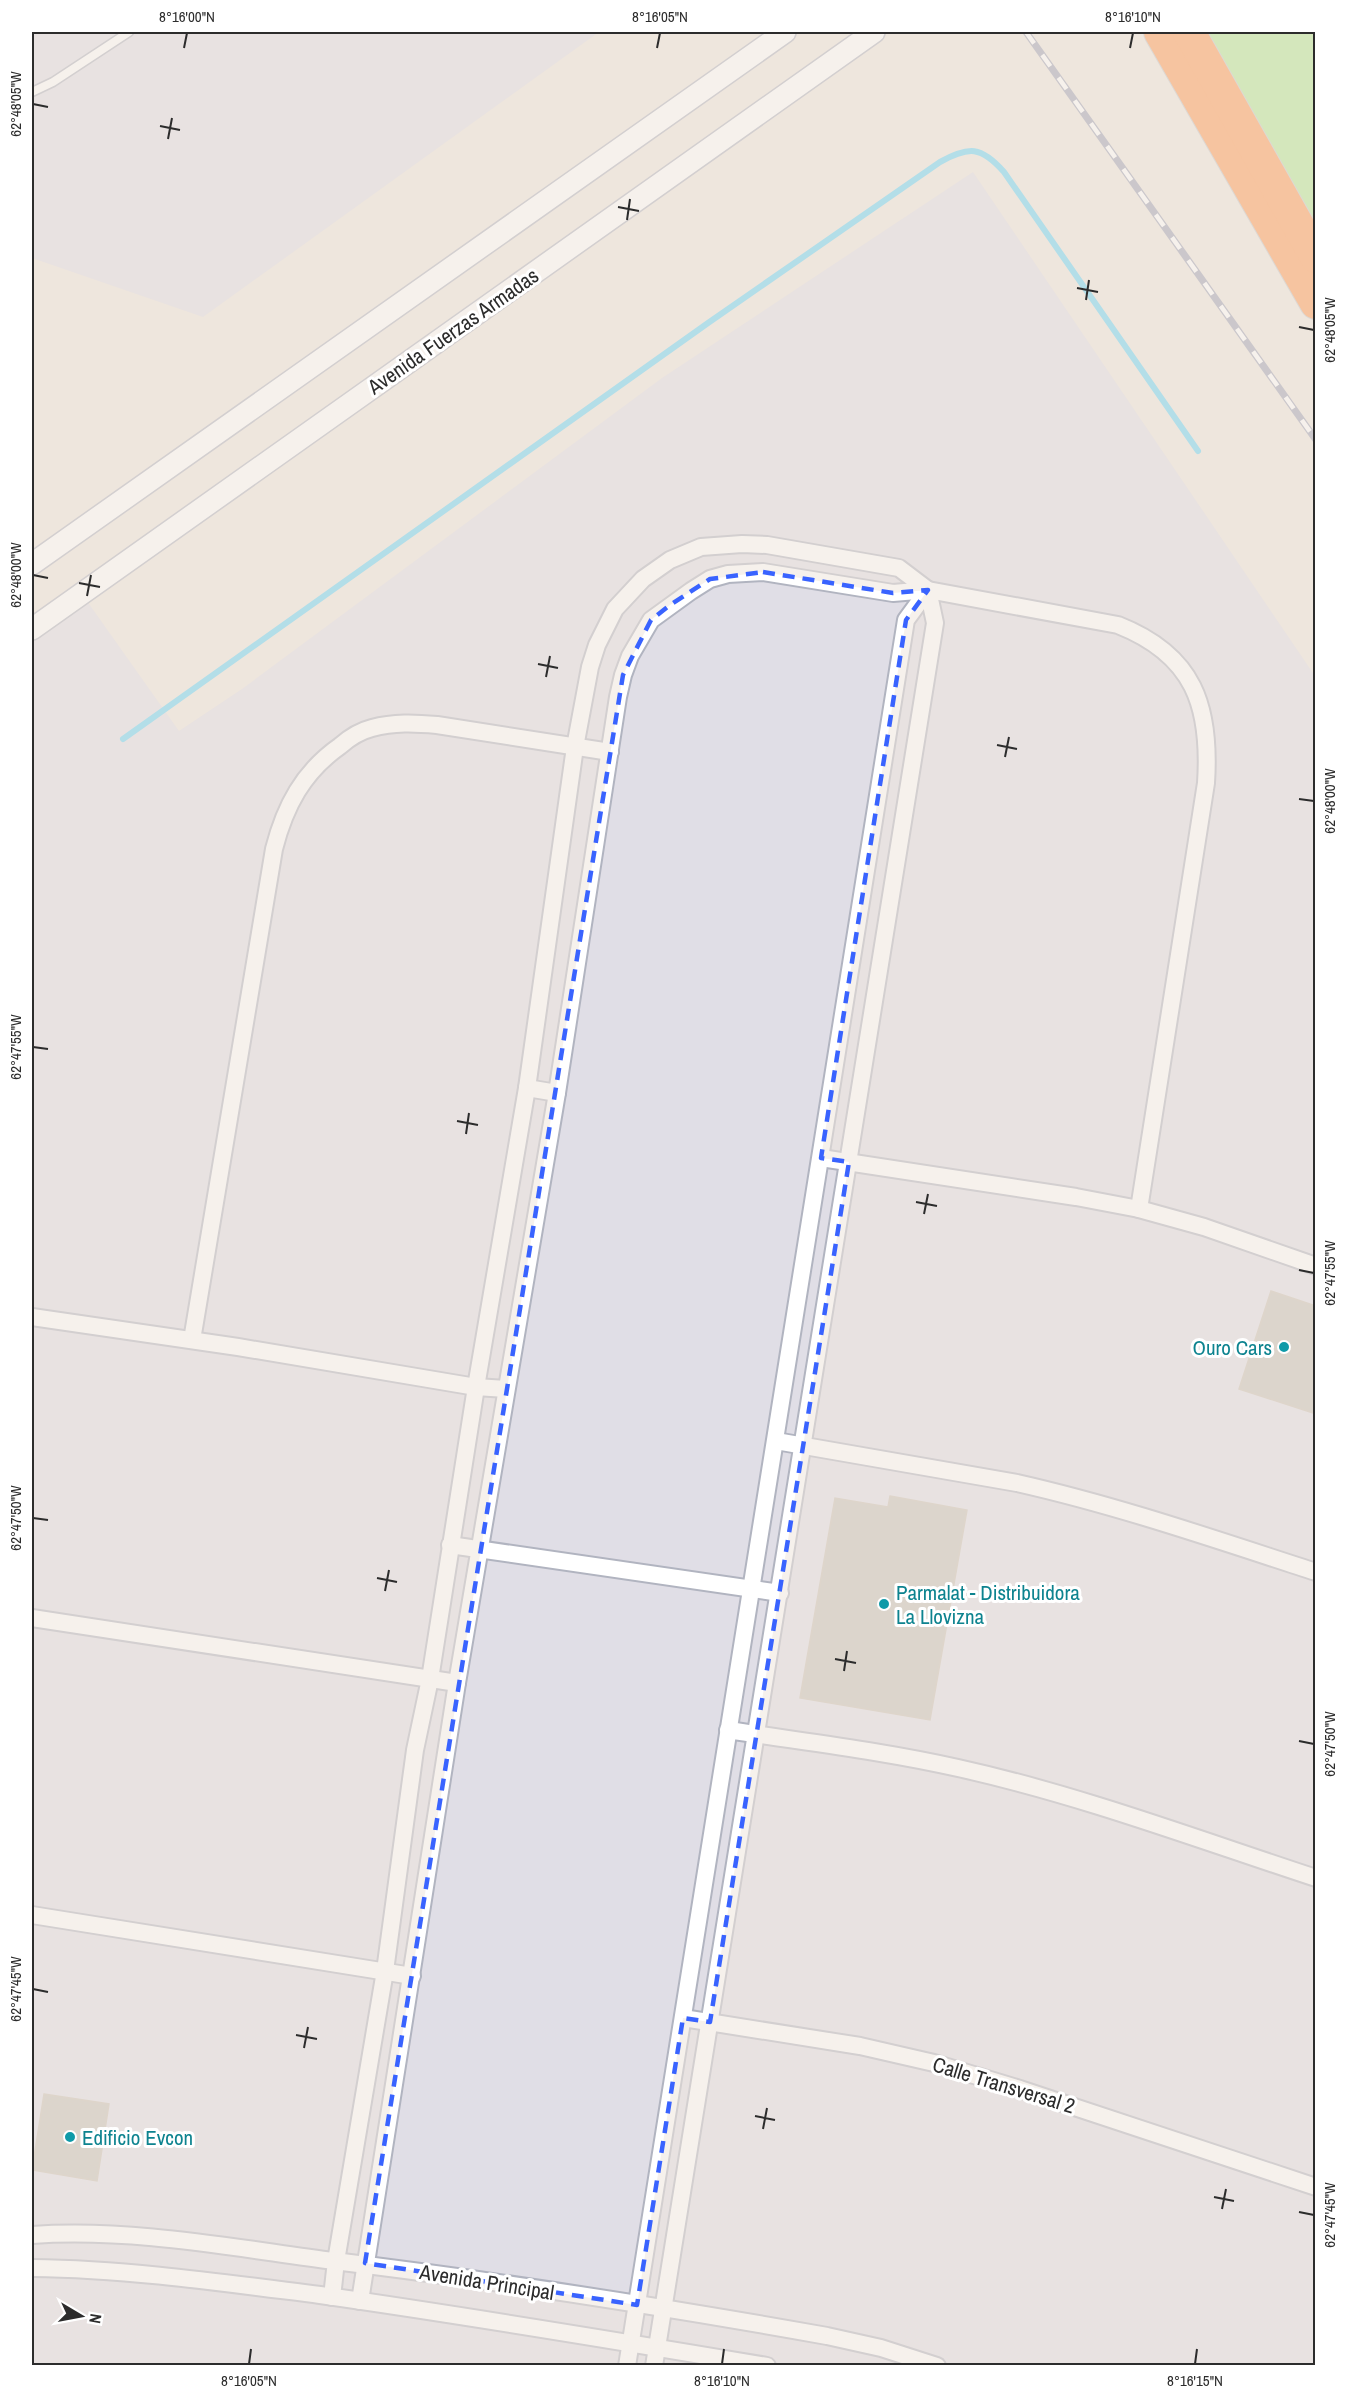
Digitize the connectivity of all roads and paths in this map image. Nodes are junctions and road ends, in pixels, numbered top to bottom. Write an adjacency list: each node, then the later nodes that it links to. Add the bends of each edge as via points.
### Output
1 (129, 32): 6 (lane)
2 (785, 32): 10 (street)
3 (874, 32): 13 (street, Avenida Fuerzas Armadas)
4 (1160, 32): 8 (highway)
5 (1189, 32): 7 (highway)
6 (32, 92)
7 (1316, 257)
8 (1316, 303)
9 (767, 545): 11 (street); 12 (street, via 899,568); 14 (street, via 701,547 656,568 629,592 615,609 597,645)
10 (32, 564)
11 (763, 572): 12 (street, via 893,593); 15 (street, via 710,579 651,620 623,675)
12 (928, 590): 18 (street, via 906,620); 19 (street, via 935,623); 20 (street, via 1118,625 1156,644 1196,692 1207,735 1206,783)
13 (32, 629)
14 (575, 747): 15 (street); 16 (street); 23 (street, via 437,725 390,724 351,737 298,786 280,824 274,849)
15 (610, 752): 17 (street)
16 (527, 1088): 17 (street); 24 (street)
17 (557, 1093): 25 (street)
18 (821, 1158): 19 (street); 26 (street)
19 (849, 1162): 20 (street); 27 (street)
20 (1139, 1209): 21 (street)
21 (1316, 1266)
22 (32, 1317): 23 (street)
23 (192, 1340): 24 (street)
24 (476, 1387): 25 (street); 28 (street)
25 (506, 1389): 29 (street)
26 (776, 1441): 27 (street); 31 (street)
27 (803, 1446): 30 (street, via 1074,1496); 32 (street)
28 (450, 1545): 29 (street); 34 (street)
29 (481, 1549): 31 (street); 35 (street)
30 (1316, 1572)
31 (752, 1589): 32 (street); 36 (street)
32 (780, 1593): 37 (street)
33 (32, 1618): 34 (street)
34 (430, 1679): 35 (street); 40 (street, via 415,1749)
35 (457, 1683): 41 (street)
36 (728, 1730): 37 (street); 42 (street)
37 (757, 1734): 38 (street, via 930,1763 1025,1784); 43 (street)
38 (1316, 1878)
39 (32, 1915): 40 (street)
40 (385, 1971): 41 (street); 46 (street)
41 (412, 1976): 47 (street)
42 (683, 2018): 43 (street, Calle Transversal 2); 51 (street)
43 (710, 2022): 44 (street, Calle Transversal 2, via 860,2046 934,2063); 52 (street)
44 (1316, 2187)
45 (32, 2235): 46 (street, Avenida Principal, via 76,2233 165,2239)
46 (336, 2261): 47 (street, Avenida Principal); 49 (street)
47 (365, 2263): 50 (street); 51 (street, Avenida Principal)
48 (32, 2268): 49 (street, Avenida Principal, via 142,2275)
49 (333, 2297): 50 (street, Avenida Principal)
50 (360, 2301): 53 (street, Avenida Principal)
51 (637, 2305): 52 (street, Avenida Principal); 53 (street)
52 (663, 2309): 54 (street); 55 (street, Avenida Principal, via 827,2336)
53 (631, 2343): 54 (street, Avenida Principal); 56 (street)
54 (657, 2347): 57 (street); 58 (street, Avenida Principal)
55 (933, 2365)
56 (627, 2366)
57 (654, 2366)
58 (767, 2366)

